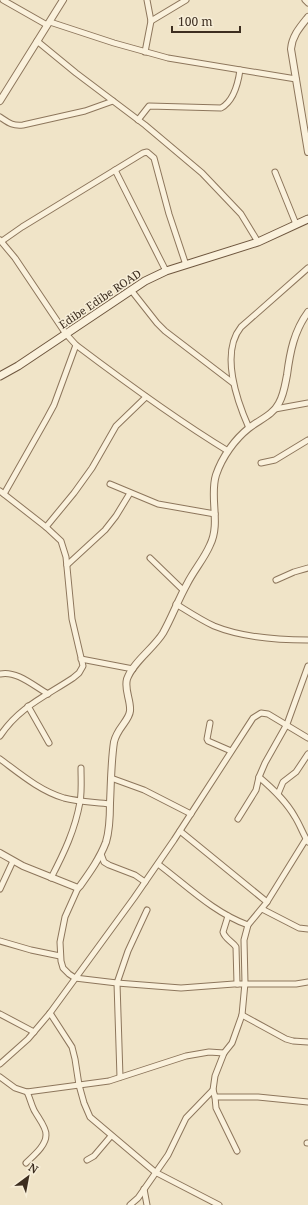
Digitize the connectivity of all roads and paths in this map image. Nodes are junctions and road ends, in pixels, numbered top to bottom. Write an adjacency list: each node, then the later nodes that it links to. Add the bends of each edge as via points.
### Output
1 (3, 0): 9 (street)
2 (63, 0): 9 (street)
3 (147, 0): 8 (street)
4 (186, 0): 8 (street)
5 (305, 0): 6 (street)
6 (308, 3)
7 (308, 17): 13 (street, via 297,31 292,44)
8 (151, 21): 11 (street)
9 (49, 23): 10 (street); 11 (street)
10 (37, 42): 14 (street); 15 (street)
11 (144, 52): 12 (street)
12 (240, 70): 13 (street); 17 (street, via 232,97 221,108 149,106)
13 (296, 79): 18 (street)
14 (0, 101)
15 (113, 101): 16 (street, via 85,111 23,126 12,125); 17 (street)
16 (0, 117)
17 (138, 120): 24 (street, via 202,173 241,214)
18 (308, 152)
19 (115, 170): 23 (street); 25 (street, via 143,153 147,152 154,158); 27 (street)
20 (275, 172): 22 (street)
21 (308, 219): 22 (main road, Edibe Edibe ROAD)
22 (296, 224): 24 (main road, Edibe Edibe ROAD)
23 (1, 240): 30 (street)
24 (258, 242): 25 (main road, Edibe Edibe ROAD)
25 (186, 265): 27 (main road, Edibe Edibe ROAD)
26 (308, 268): 33 (street, via 237,331 231,350)
27 (166, 271): 28 (main road, Edibe Edibe ROAD)
28 (132, 290): 30 (main road, Edibe Edibe ROAD); 33 (street, via 165,331)
29 (308, 312): 36 (street, via 297,329 285,387)
30 (66, 334): 31 (street); 32 (main road, Edibe Edibe ROAD)
31 (76, 345): 34 (street); 42 (street, via 54,405)
32 (0, 376)
33 (233, 383): 37 (street)
34 (146, 397): 39 (street); 45 (street, via 116,426 92,468)
35 (308, 403): 36 (street)
36 (275, 409): 37 (street)
37 (248, 428): 39 (street)
38 (308, 440): 40 (street, via 275,460)
39 (228, 451): 44 (street, via 216,476)
40 (261, 463)
41 (110, 484): 43 (street)
42 (2, 492): 45 (street)
43 (130, 493): 44 (street, via 158,504); 47 (street, via 105,530)
44 (215, 514): 50 (street, via 212,542)
45 (46, 527): 47 (street, via 64,548)
46 (150, 558): 50 (street)
47 (67, 565): 53 (street, via 72,619)
48 (308, 568): 49 (street)
49 (276, 580)
50 (183, 590): 51 (street)
51 (176, 604): 52 (street, via 208,623 228,631 290,640); 55 (street, via 163,633)
52 (308, 640)
53 (81, 659): 55 (street); 57 (street, via 83,666 79,673)
54 (308, 666): 60 (street)
55 (133, 669): 69 (street, via 126,688 130,713 116,736)
56 (0, 673): 57 (street, via 17,676)
57 (48, 694): 58 (street)
58 (28, 706): 61 (street, via 14,718); 63 (street)
59 (210, 723): 64 (street, via 208,741)
60 (287, 724): 62 (street); 64 (street, via 268,714 256,715); 68 (street)
61 (0, 736)
62 (308, 738)
63 (49, 743)
64 (231, 751): 73 (street)
65 (308, 754): 70 (street, via 299,768 283,782)
66 (0, 759): 71 (street, via 44,789)
67 (81, 768): 71 (street)
68 (260, 777): 70 (street); 74 (street, via 256,790)
69 (111, 778): 72 (street); 73 (street, via 144,790)
70 (278, 794): 76 (street, via 295,816)
71 (80, 801): 72 (street); 81 (street, via 71,838)
72 (110, 804): 78 (street, via 108,834)
73 (191, 814): 75 (street)
74 (238, 819)
75 (180, 831): 80 (street); 85 (street)
76 (307, 840): 85 (street)
77 (0, 853): 79 (street)
78 (101, 854): 82 (street, via 104,862); 83 (street)
79 (13, 861): 81 (street); 84 (street)
80 (158, 864): 82 (street); 88 (street)
81 (51, 878): 83 (street)
82 (145, 882): 93 (street)
83 (78, 888): 92 (street, via 65,918)
84 (0, 889)
85 (268, 902): 87 (street)
86 (147, 910): 95 (street)
87 (262, 910): 89 (street); 90 (street, via 299,928)
88 (228, 916): 89 (street); 97 (street, via 223,932 236,946)
89 (248, 925): 96 (street, via 244,945)
90 (308, 929)
91 (0, 941): 92 (street)
92 (60, 956): 93 (street, via 63,968)
93 (75, 978): 95 (street); 98 (street)
94 (308, 982): 96 (street)
95 (117, 983): 97 (street, via 181,988); 106 (street)
96 (245, 983): 97 (street); 100 (street)
97 (237, 984)
98 (50, 1013): 101 (street); 107 (street, via 72,1047)
99 (0, 1014): 101 (street)
100 (242, 1015): 102 (street, via 293,1042); 103 (street, via 232,1043)
101 (34, 1032): 104 (street)
102 (308, 1042)
103 (224, 1053): 106 (street, via 209,1052 186,1056); 108 (street, via 215,1076)
104 (0, 1064)
105 (0, 1076): 109 (street, via 15,1088)
106 (120, 1077): 107 (street)
107 (79, 1085): 109 (street); 112 (street, via 90,1117)
108 (213, 1090): 110 (street); 116 (street, via 186,1118 168,1155)
109 (28, 1092): 115 (street, via 46,1135 38,1151)
110 (215, 1097): 111 (street, via 258,1097); 113 (street, via 216,1108)
111 (308, 1102)
112 (111, 1136): 114 (street, via 94,1156); 116 (street)
113 (237, 1151)
114 (86, 1160)
115 (26, 1163)
116 (155, 1172): 117 (street); 120 (street)
117 (144, 1189): 118 (street); 119 (street)
118 (130, 1205)
119 (147, 1205)
120 (219, 1205)

